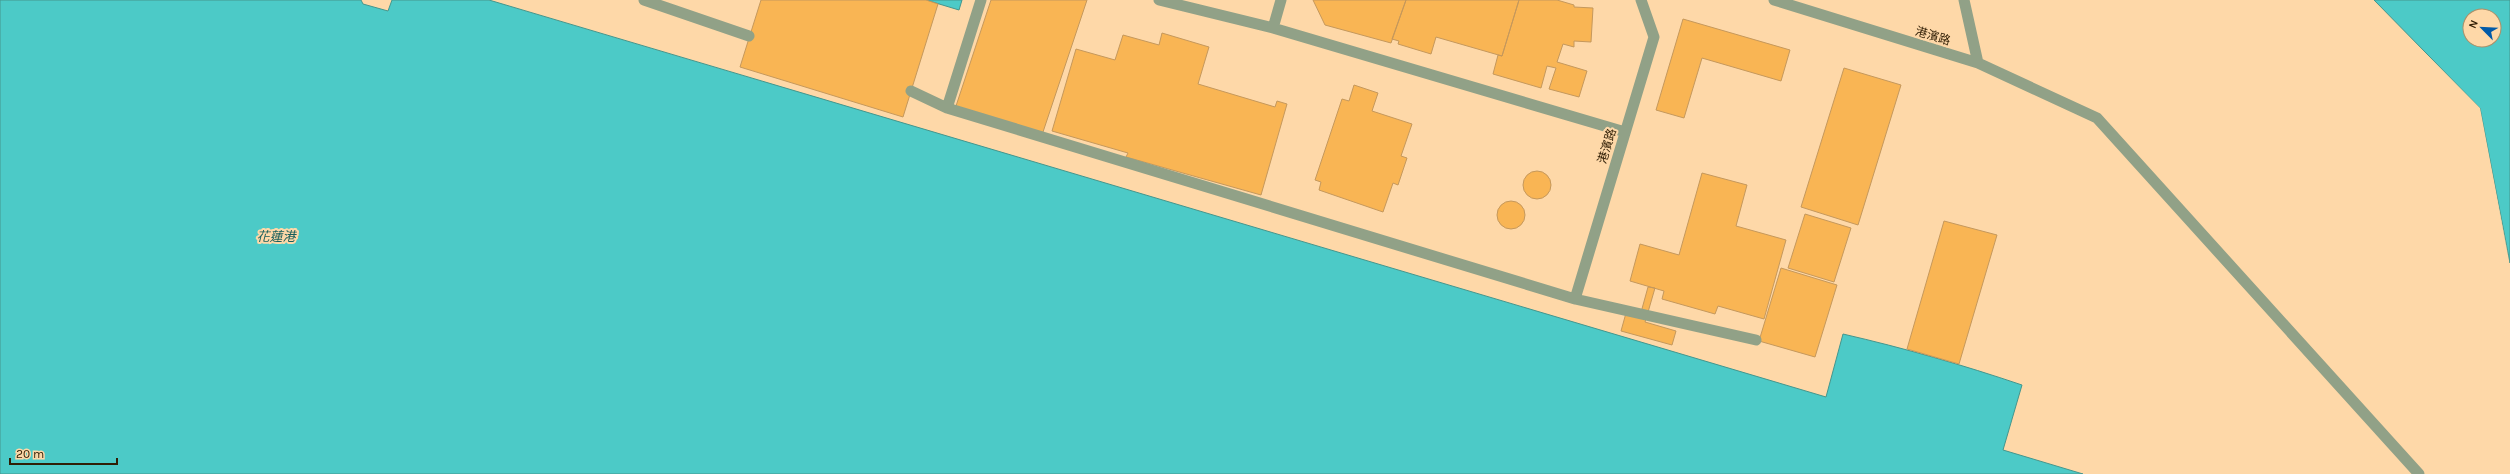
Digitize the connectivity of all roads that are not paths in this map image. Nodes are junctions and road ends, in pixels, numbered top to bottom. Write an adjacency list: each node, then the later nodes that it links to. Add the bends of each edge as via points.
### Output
1 (644, 0): 9 (street)
2 (981, 0): 12 (street)
3 (1159, 0): 8 (street)
4 (1281, 0): 8 (street)
5 (1641, 0): 13 (street, 港濱路, via 1654,37)
6 (1774, 0): 10 (street, 港濱路)
7 (1964, 0): 10 (street)
8 (1273, 28): 13 (street)
9 (749, 36)
10 (1978, 63): 16 (street, 港濱路, via 2097,118)
11 (911, 91): 12 (street)
12 (947, 108): 14 (street)
13 (1625, 132): 14 (street, 港濱路)
14 (1575, 299): 15 (street)
15 (1756, 340)
16 (2419, 474)

